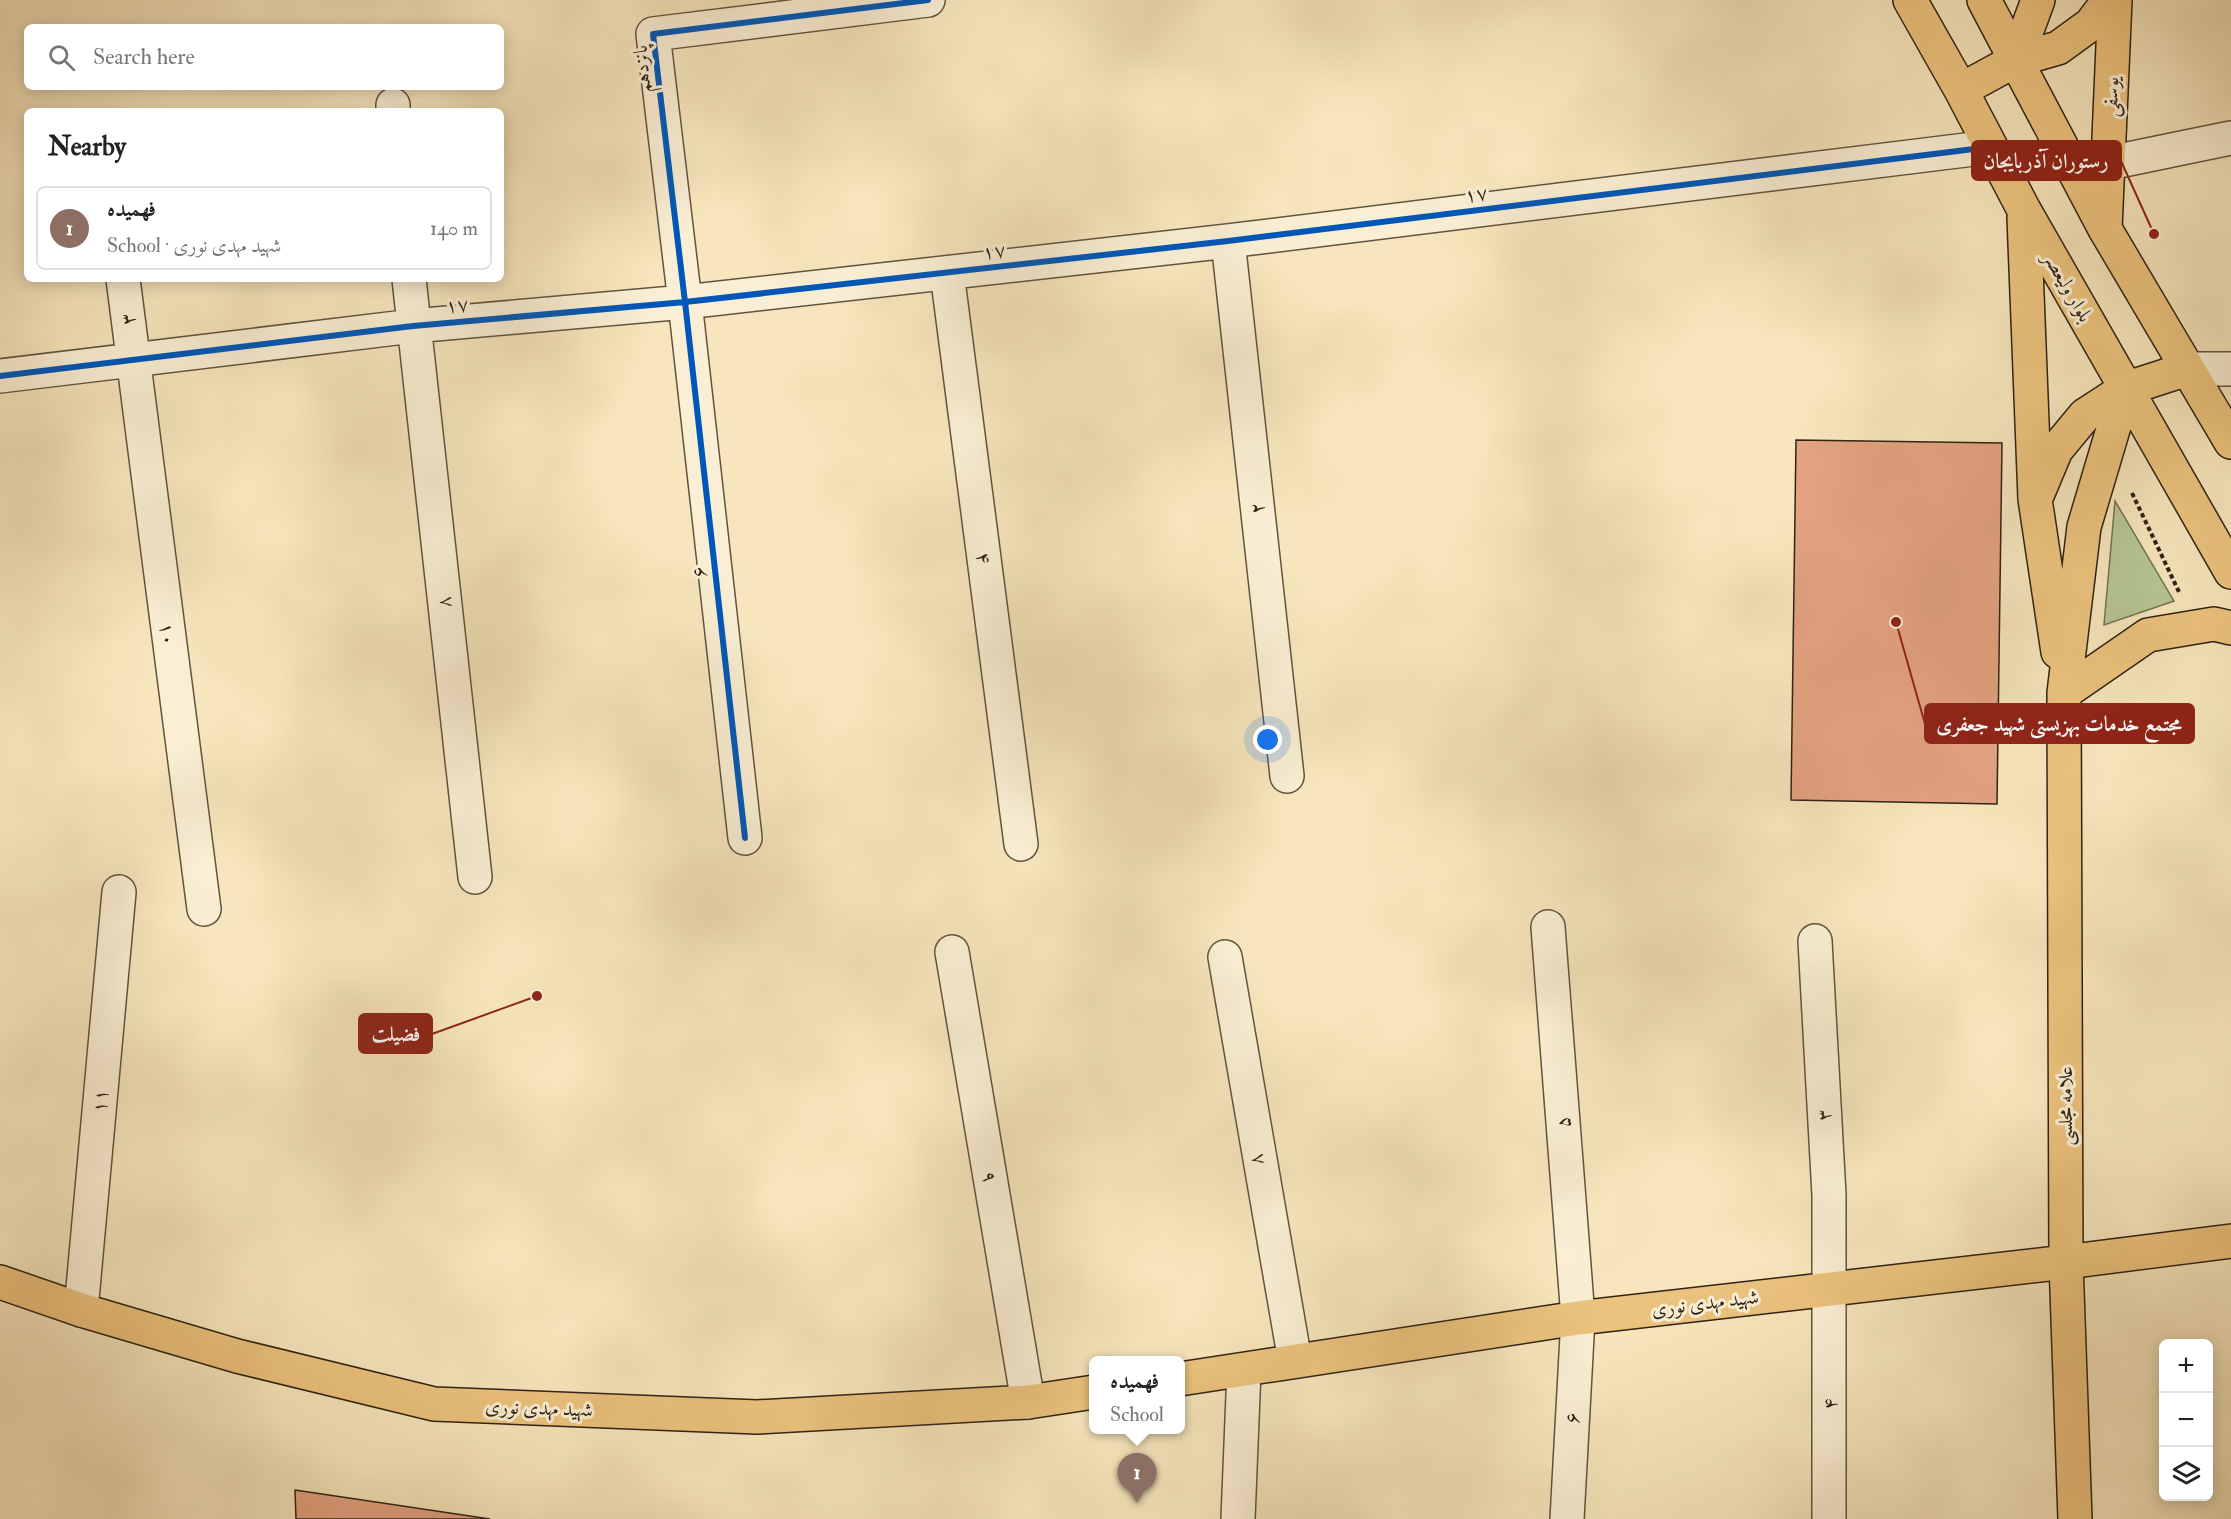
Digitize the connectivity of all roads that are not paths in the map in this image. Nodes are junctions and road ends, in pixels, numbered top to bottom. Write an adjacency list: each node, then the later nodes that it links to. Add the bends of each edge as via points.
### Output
1 (928, 0): 18 (street, پانزدهم, via 653,34)
2 (1910, 0): 8 (main road, بلوار ولیعصر)
3 (1983, 0): 7 (main road)
4 (2038, 0): 7 (main road)
5 (2109, 0): 7 (main road, via 2091,24 2058,48)
6 (2115, 0): 11 (main road, یوسفی)
7 (2016, 60): 8 (main road); 13 (main road)
8 (1961, 90): 10 (main road, بلوار ولیعصر)
9 (2231, 138): 11 (street)
10 (1990, 147): 12 (main road, بلوار ولیعصر); 14 (street, ۱۷)
11 (2109, 163): 13 (main road, یوسفی)
12 (2024, 210): 24 (main road, بلوار ولیعصر); 26 (main road)
13 (2104, 229): 21 (main road)
14 (1228, 241): 15 (street, ۱۷); 30 (street, ۲)
15 (948, 273): 18 (street, ۱۷); 32 (street, ۴)
16 (123, 282): 20 (street, ۳)
17 (409, 282): 19 (street, ۸)
18 (685, 302): 19 (street, ۱۷); 31 (street, ۶)
19 (413, 326): 20 (street, ۱۷); 33 (street, ۸)
20 (132, 359): 23 (street, ۱۷); 35 (street, ۱۰)
21 (2187, 369): 22 (street); 24 (main road); 25 (main road)
22 (2231, 369)
23 (0, 376)
24 (2125, 388): 26 (main road, via 2085,415 2056,450); 27 (main road, بلوار ولیعصر); 29 (main road, via 2084,527)
25 (2231, 442)
26 (2035, 499): 29 (main road)
27 (2231, 572)
28 (2231, 628): 29 (main road, via 2214,624 2148,635)
29 (2064, 693): 41 (main road, علامه مجلسی)
30 (1287, 776)
31 (744, 838)
32 (1021, 844)
33 (475, 877)
34 (120, 892): 44 (street, ۱۱)
35 (204, 909)
36 (1548, 927): 45 (street, ۵)
37 (1815, 941): 43 (street, ۳, via 1829,1195)
38 (952, 952): 50 (street, ۹)
39 (1225, 957): 46 (street, ۷)
40 (2231, 1241): 41 (main road, شهید مهدی نوری)
41 (2066, 1262): 43 (main road, شهید مهدی نوری); 54 (main road, علامه مجلسی)
42 (0, 1282): 44 (main road, شهید مهدی نوری)
43 (1830, 1288): 45 (main road, شهید مهدی نوری); 53 (street, ۴)
44 (81, 1310): 50 (main road, شهید مهدی نوری, via 237,1356 434,1404 757,1417)
45 (1578, 1318): 46 (main road, شهید مهدی نوری); 52 (street, ۶)
46 (1295, 1361): 47 (main road, شهید مهدی نوری)
47 (1244, 1370): 48 (main road, شهید مهدی نوری); 51 (street)
48 (1185, 1378)
49 (1089, 1393): 50 (main road, شهید مهدی نوری)
50 (1028, 1402)
51 (1238, 1519)
52 (1567, 1519)
53 (1829, 1519)
54 (2075, 1519)

